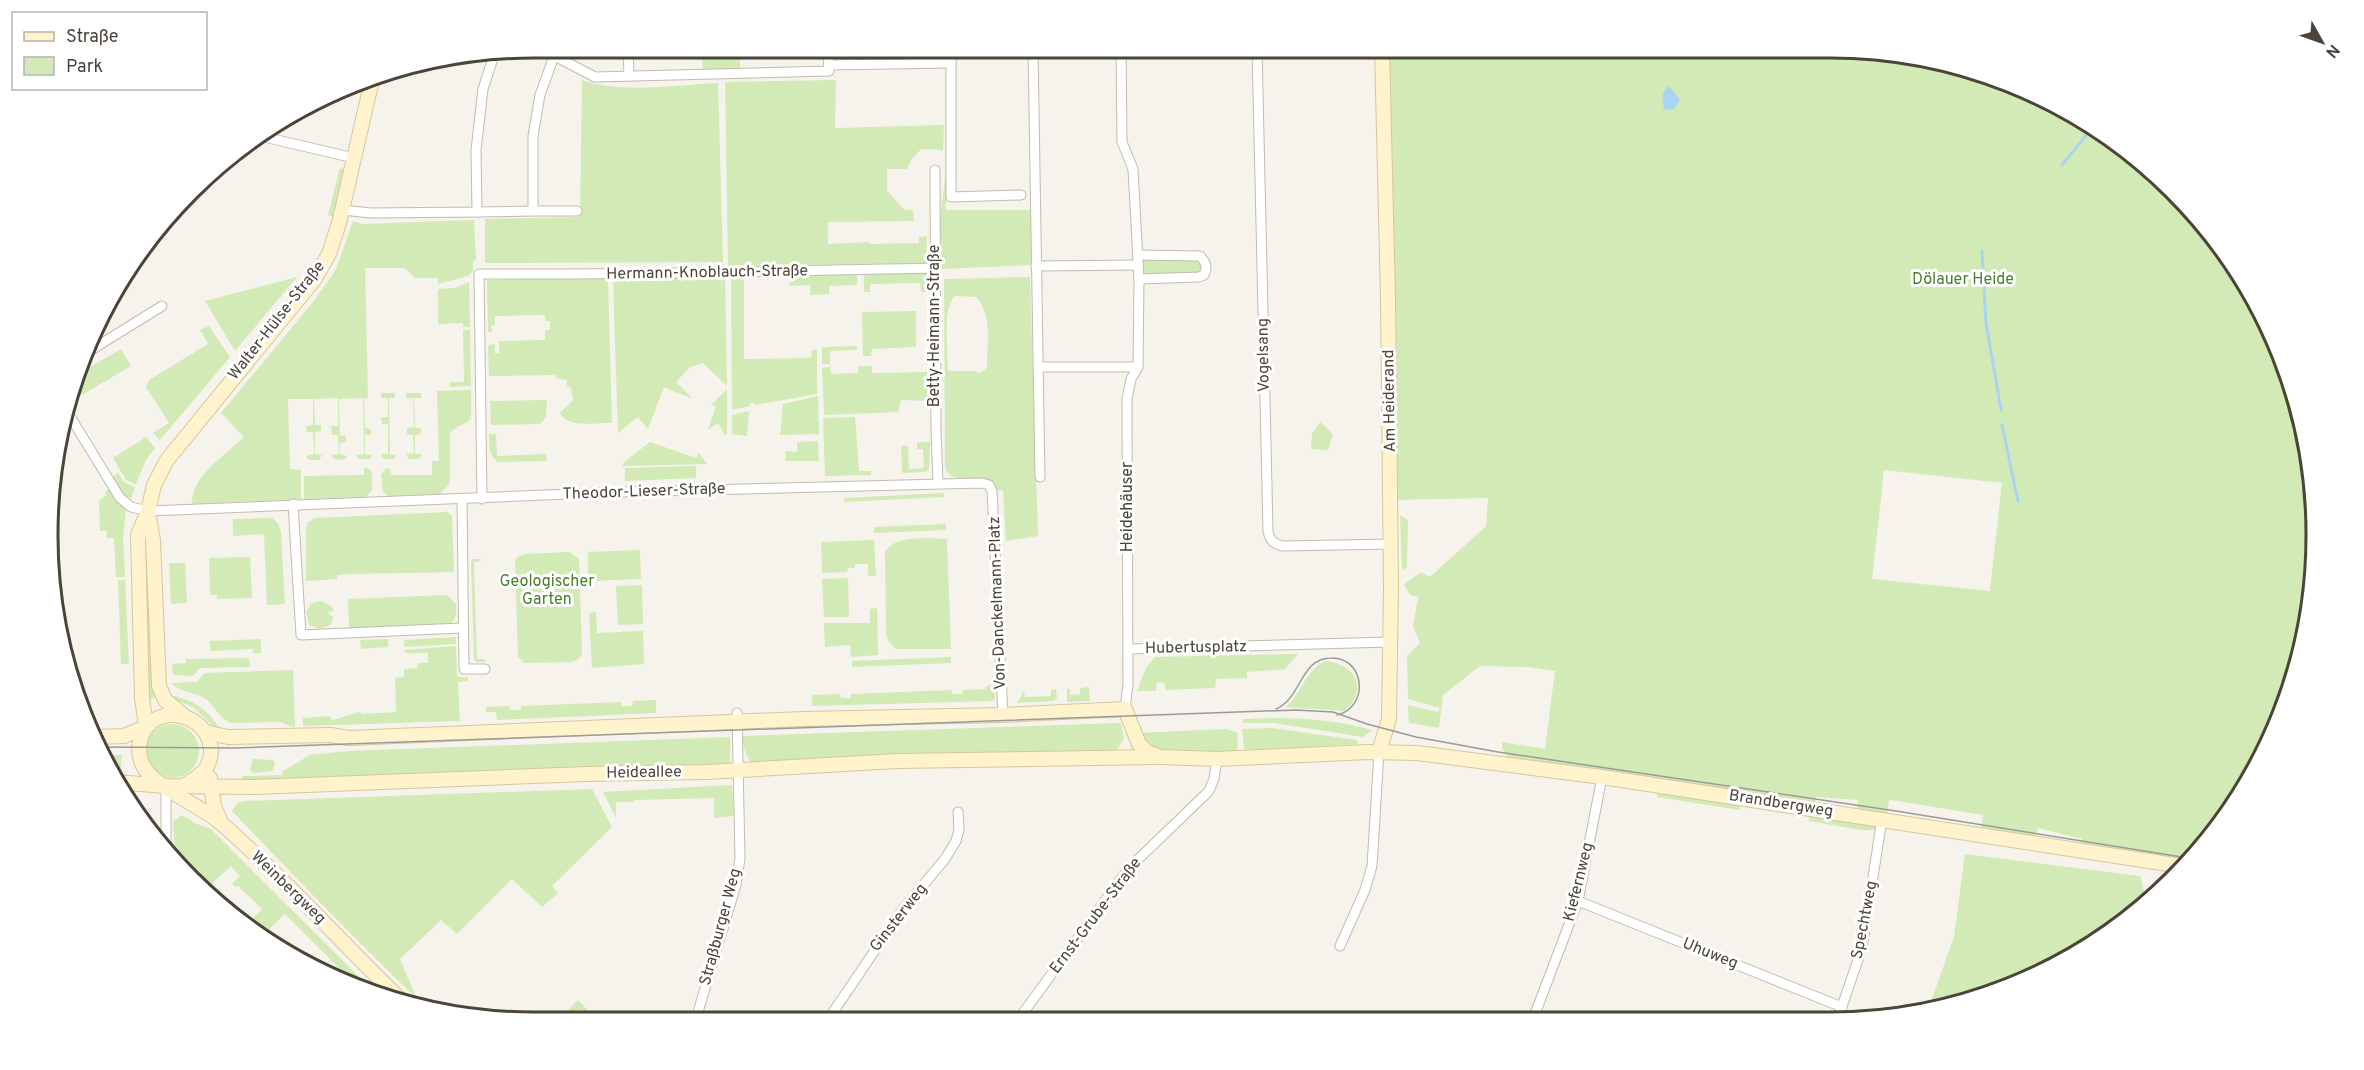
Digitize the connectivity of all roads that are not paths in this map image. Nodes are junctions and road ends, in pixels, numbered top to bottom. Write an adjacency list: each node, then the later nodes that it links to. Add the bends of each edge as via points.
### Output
1 (553, 58): 20 (street, via 540,95 533,136)
2 (558, 58): 13 (street, via 595,77)
3 (628, 58): 13 (street)
4 (829, 58): 12 (street)
5 (951, 58): 11 (street)
6 (1033, 58): 25 (street)
7 (1120, 58): 23 (street, Heidehäuser, via 1122,141 1133,169)
8 (1257, 58): 40 (street, Vogelsang, via 1270,539 1283,546)
9 (1382, 58): 40 (main road, Am Heiderand)
10 (492, 61): 22 (street, via 482,96 476,150)
11 (951, 63): 12 (street); 18 (street, via 951,197)
12 (829, 64): 13 (street, via 829,71)
13 (629, 76)
14 (370, 89): 16 (main road, Walter-Hülse-Straße)
15 (271, 139): 16 (street)
16 (354, 158): 19 (main road, Walter-Hülse-Straße)
17 (935, 170): 26 (street, Betty-Heimann-Straße)
18 (1021, 195)
19 (342, 210): 22 (street); 39 (main road, Walter-Hülse-Straße, via 333,244 319,273 167,460 154,485)
20 (533, 211): 21 (street); 22 (street)
21 (577, 211)
22 (477, 212)
23 (1138, 255): 24 (street, Heidehäuser); 27 (street, via 1200,256 1207,269 1199,277)
24 (1137, 265): 25 (street); 27 (street, Heidehäuser)
25 (1036, 267): 31 (street)
26 (935, 268): 34 (street, Betty-Heimann-Straße); 36 (street, Hermann-Knoblauch-Straße, via 479,274)
27 (1138, 279): 30 (street, Heidehäuser)
28 (162, 306): 29 (street)
29 (98, 345)
30 (1138, 367): 31 (street); 43 (street, Heidehäuser, via 1127,399)
31 (1038, 368): 33 (street)
32 (73, 422): 39 (street, via 120,498 131,507)
33 (1040, 477)
34 (938, 483): 35 (street, Theodor-Lieser-Straße, via 982,483); 36 (street, Theodor-Lieser-Straße)
35 (992, 491): 47 (street, Von-Danckelmann-Platz)
36 (482, 498): 37 (street, Theodor-Lieser-Straße)
37 (462, 499): 38 (street, Theodor-Lieser-Straße); 41 (street)
38 (293, 504): 39 (street, Theodor-Lieser-Straße); 41 (street, via 300,635)
39 (148, 511): 46 (main road, Walter-Hülse-Straße, via 153,540 159,686 165,700); 49 (main road, Walter-Hülse-Straße, via 138,535)
40 (1391, 544): 42 (main road, Am Heiderand)
41 (462, 628): 44 (street, via 464,669)
42 (1389, 642): 43 (street, Hubertusplatz); 53 (main road, Am Heiderand, via 1389,719)
43 (1129, 649): 45 (street, Hubertusplatz)
44 (485, 669)
45 (1125, 709): 47 (main road); 51 (main road, Hubertusplatz)
46 (183, 715): 49 (main road, via 158,718); 50 (main road)
47 (1003, 715): 48 (main road)
48 (737, 718): 50 (main road, via 348,738 228,738); 58 (street, Straßburger Weg)
49 (146, 727): 52 (main road, via 117,738); 62 (main road, via 140,743 141,760 150,775)
50 (205, 732): 57 (main road)
51 (1133, 733): 54 (main road, via 1125,750); 55 (main road, Hubertusplatz, via 1143,748)
52 (104, 737)
53 (1379, 752): 56 (main road); 59 (main road, Brandbergweg, via 1417,753); 70 (street, via 1372,866)
54 (1115, 757): 55 (main road, Heideallee); 58 (main road, Heideallee, via 897,761)
55 (1161, 757): 56 (main road)
56 (1217, 759): 76 (street, Ernst-Grube-Straße, via 1209,791 1129,868)
57 (209, 761): 60 (main road, via 204,772); 63 (main road)
58 (738, 770): 63 (main road, Heideallee); 74 (street, Straßburger Weg, via 740,858 736,885)
59 (1602, 777): 65 (main road, Brandbergweg); 69 (street, Kiefernweg)
60 (190, 782): 62 (main road); 63 (main road, Heideallee)
61 (128, 783): 62 (main road)
62 (166, 786): 66 (main road, Weinbergweg); 67 (street)
63 (211, 787): 66 (main road)
64 (958, 812): 75 (street, Ginsterweg, via 956,841 945,859 903,909)
65 (1882, 819): 68 (main road, Brandbergweg); 72 (street, Spechtweg, via 1862,948)
66 (221, 823): 71 (main road, Weinbergweg)
67 (166, 836)
68 (2173, 865)
69 (1578, 901): 72 (street, Uhuweg); 77 (street, Kiefernweg)
70 (1340, 946)
71 (389, 988)
72 (1842, 1007): 73 (street, Spechtweg)
73 (1840, 1011)
74 (698, 1012)
75 (832, 1012)
76 (1024, 1012)
77 (1536, 1012)

